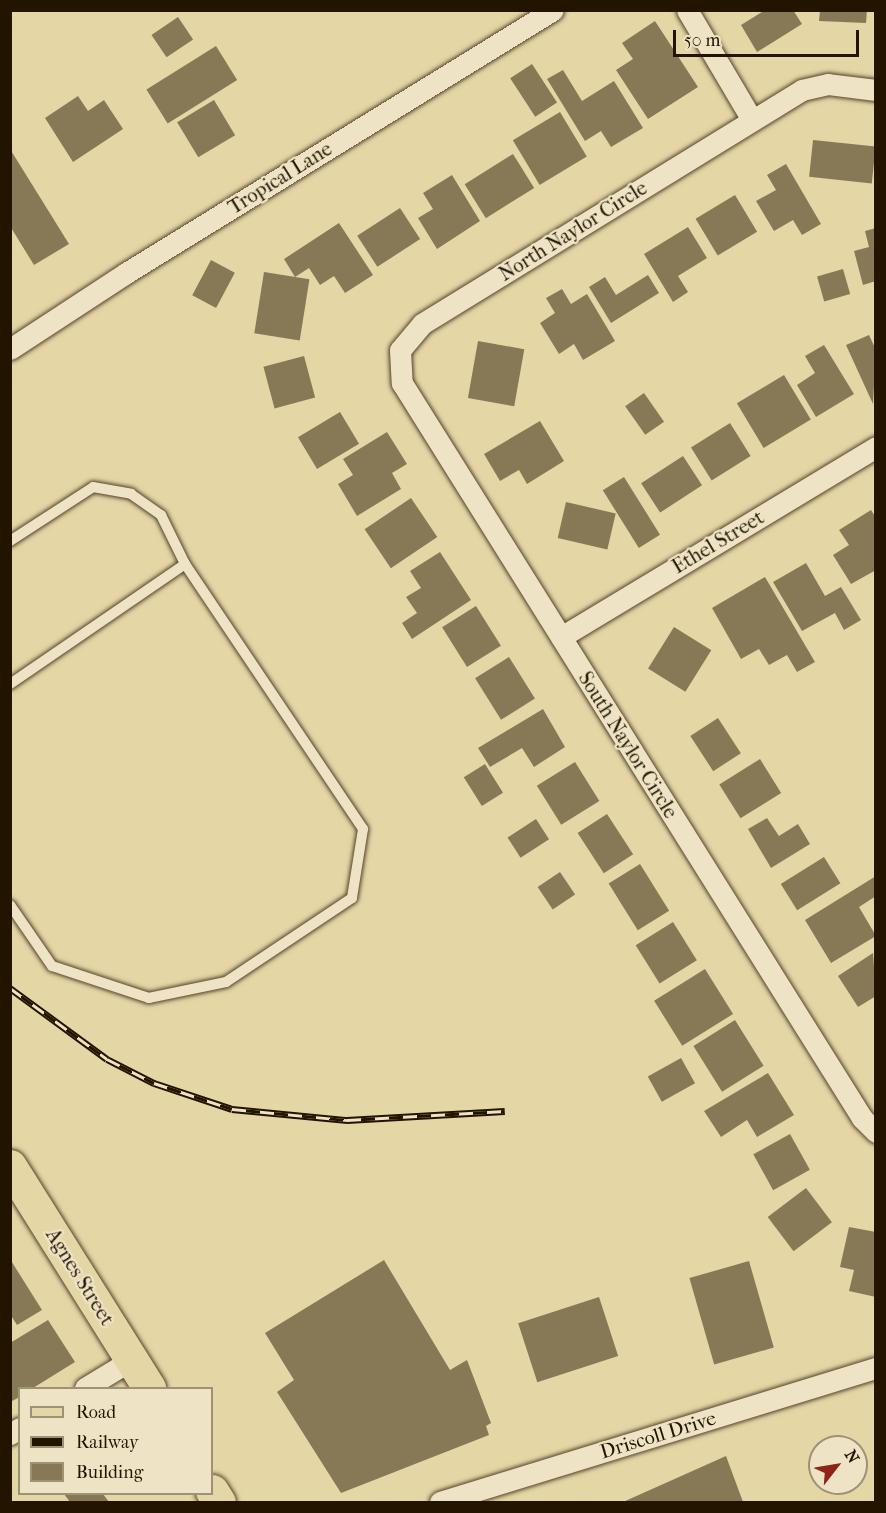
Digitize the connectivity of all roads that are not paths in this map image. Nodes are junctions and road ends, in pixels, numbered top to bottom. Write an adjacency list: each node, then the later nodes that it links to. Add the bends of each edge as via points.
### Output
1 (553, 10): 5 (street, Tropical Lane, via 126,273)
2 (687, 10): 4 (street)
3 (876, 90): 4 (street, North Naylor Circle, via 828,84 811,88)
4 (752, 120): 6 (street, North Naylor Circle, via 422,324)
5 (10, 350)
6 (400, 350): 10 (street, South Naylor Circle, via 402,383)
7 (876, 447): 10 (street, Ethel Street)
8 (10, 541): 9 (lane, via 93,487 131,494 161,515)
9 (185, 564): 11 (lane); 12 (lane, via 363,829 352,898 226,982 150,998 52,966)
10 (561, 637): 13 (street, South Naylor Circle, via 862,1118)
11 (10, 684)
12 (10, 905)
13 (876, 1132)
14 (10, 1166): 15 (main road, Agnes Street)
15 (131, 1360): 17 (street); 18 (main road, Agnes Street)
16 (876, 1368): 19 (street, Driscoll Drive)
17 (88, 1387)
18 (148, 1387)
19 (440, 1503)

